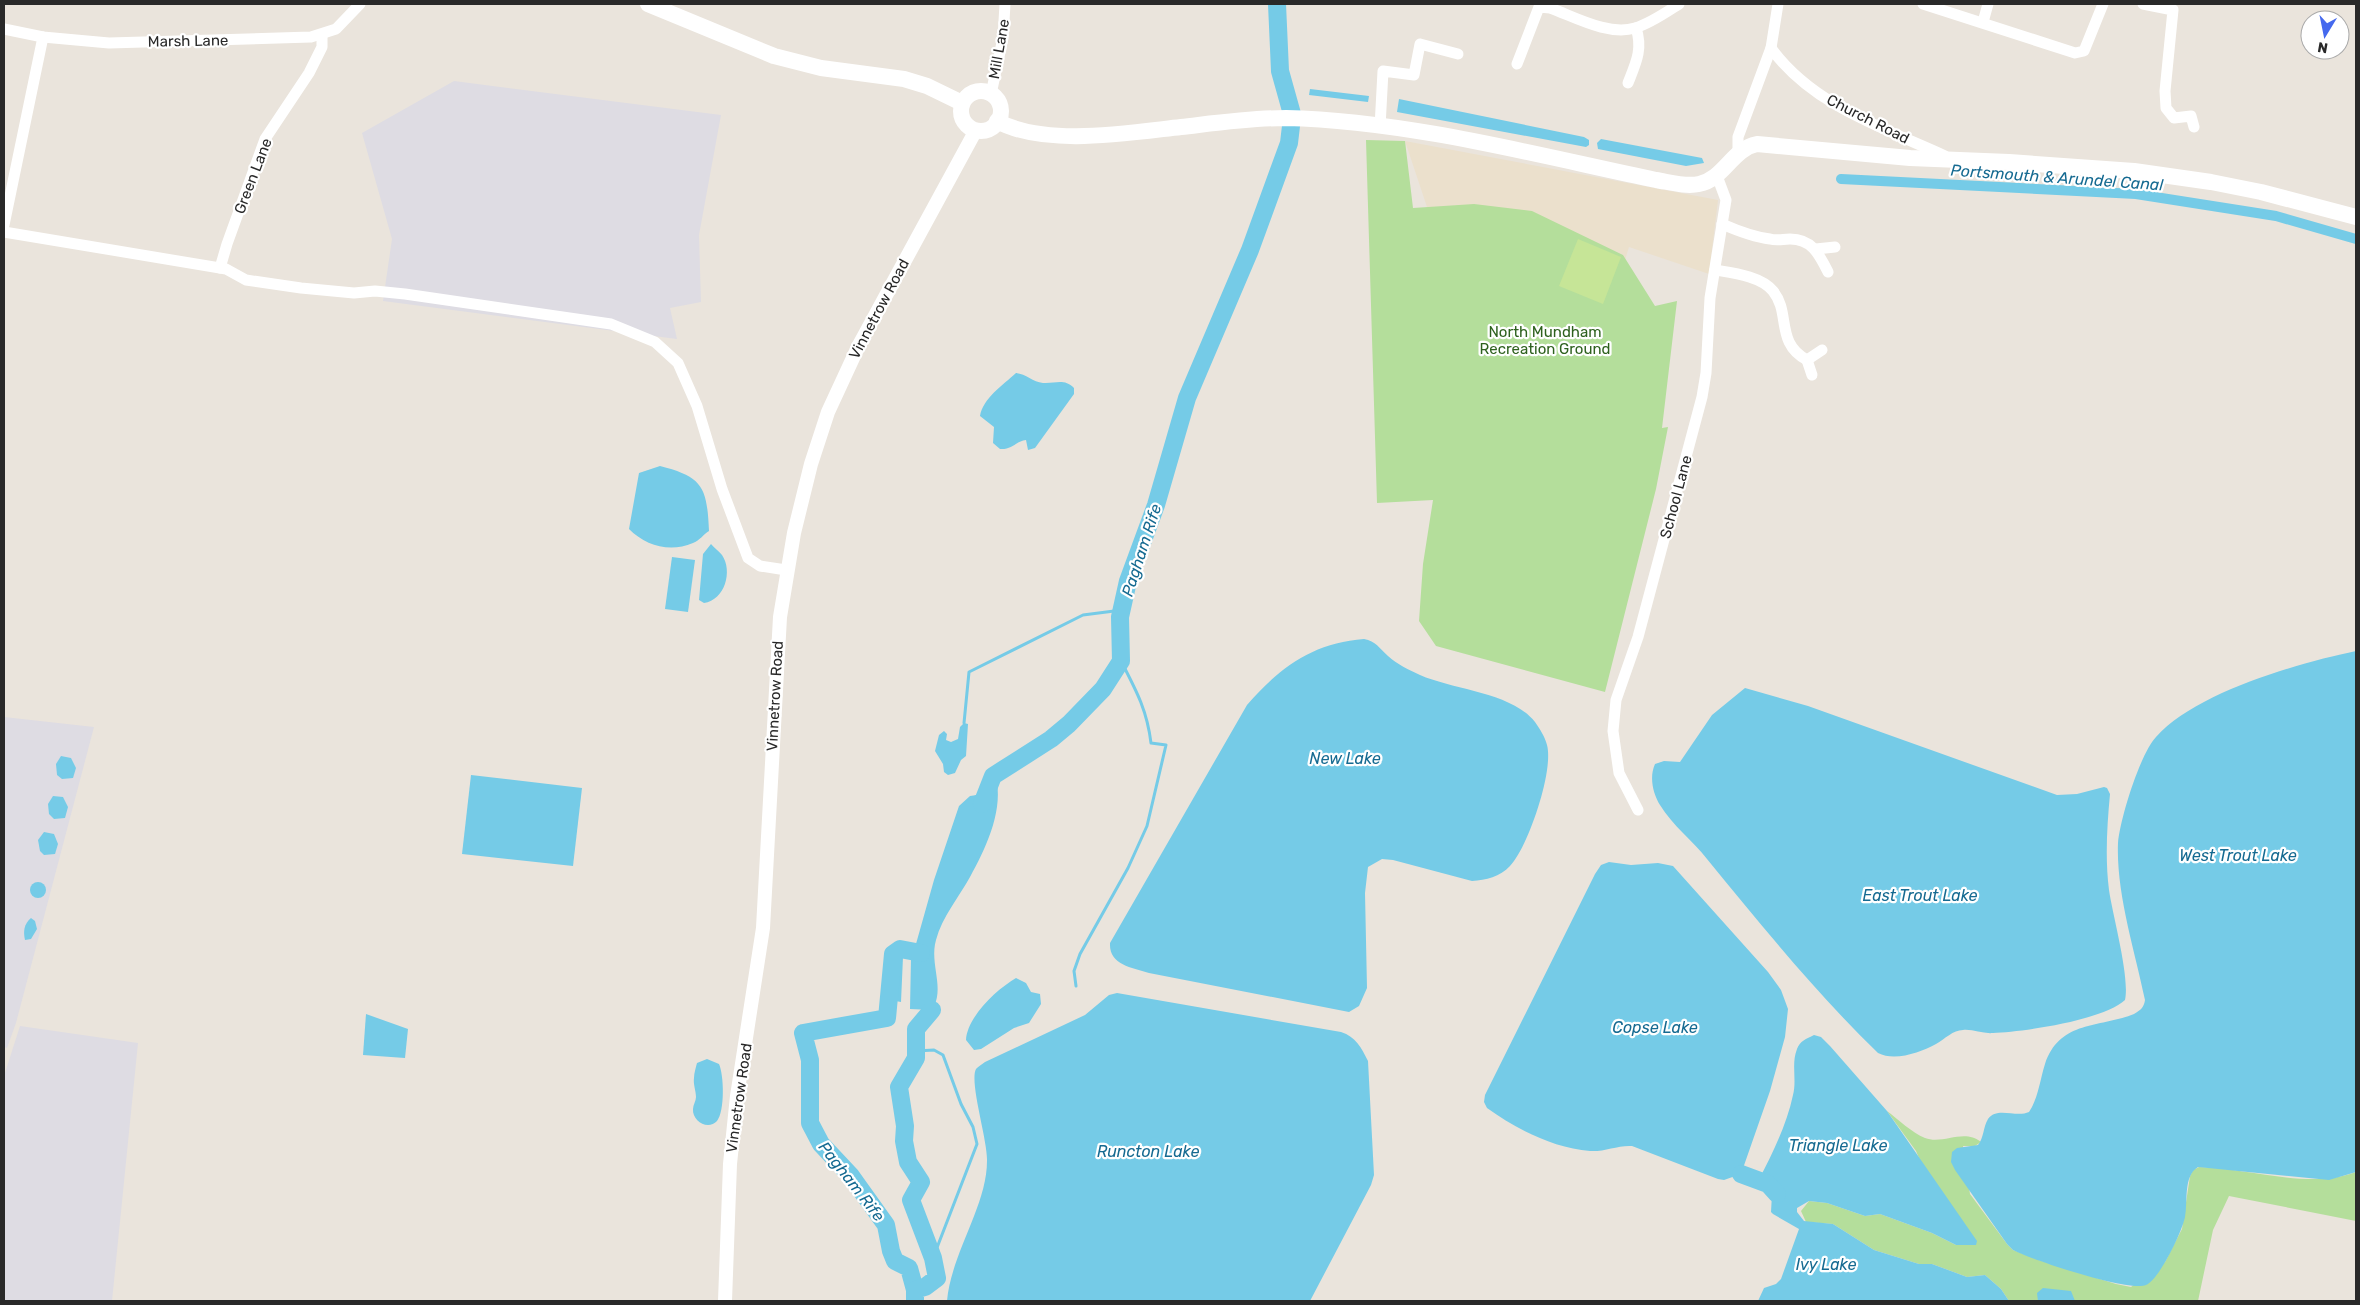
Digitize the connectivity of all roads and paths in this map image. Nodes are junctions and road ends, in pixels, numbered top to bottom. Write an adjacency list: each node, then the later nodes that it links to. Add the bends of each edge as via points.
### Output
1 (360, 4): 14 (street, via 336,29)
2 (648, 4): 21 (main road, via 774,56 822,68 904,79)
3 (1005, 4): 20 (street, Mill Lane, via 1003,38)
4 (1679, 4): 12 (street)
5 (1778, 4): 16 (street)
6 (1923, 4): 11 (street)
7 (1988, 4): 11 (street)
8 (2103, 4): 11 (street, via 2084,51 2075,53)
9 (2142, 4): 24 (street, via 2173,10 2166,108 2174,118 2191,116)
10 (1539, 6): 12 (street, via 1610,29); 18 (street)
11 (1983, 22)
12 (1636, 28): 19 (street, via 1639,56)
13 (4, 30): 15 (street, Marsh Lane)
14 (322, 36): 15 (street, Marsh Lane, via 108,42); 35 (street, Green Lane, via 322,48 309,73 265,139)
15 (43, 37): 31 (street)
16 (1771, 48): 26 (street, via 1738,137); 27 (street, Church Road, via 1793,75 1846,111)
17 (1458, 54): 23 (street, via 1420,44 1414,74 1383,72)
18 (1517, 64)
19 (1628, 83)
20 (991, 94): 21 (main road, via 978,91); 22 (main road, via 999,103)
21 (962, 103): 25 (main road, via 964,121)
22 (997, 121): 23 (main road, via 1020,130 1066,134 1127,132 1265,118 1325,120); 25 (main road, via 987,130)
23 (1380, 127): 28 (main road, via 1656,180 1691,185)
24 (2194, 127)
25 (976, 130): 41 (street, Vinnetrow Road, via 859,345 828,412 811,464)
26 (1738, 154): 27 (main road, via 1751,146 1764,144); 28 (main road)
27 (1951, 159): 29 (main road, via 2096,167 2182,177 2261,192)
28 (1717, 176): 30 (street, School Lane, via 1726,200)
29 (2356, 217)
30 (1722, 224): 34 (street, via 1748,235 1773,240 1798,239); 36 (street, School Lane)
31 (4, 225)
32 (4, 232): 35 (street)
33 (1835, 247): 34 (street)
34 (1816, 250): 37 (street)
35 (220, 268): 41 (street, via 246,280 301,288 405,294 611,324 655,342 678,363 697,406 722,489 748,558 760,566)
36 (1715, 270): 39 (street, via 1761,282 1773,291 1787,340); 42 (street, School Lane, via 1702,397 1638,637 1616,700 1613,731 1619,773)
37 (1828, 272)
38 (1822, 350): 39 (street)
39 (1807, 360): 40 (street)
40 (1812, 375)
41 (786, 570): 43 (street, Vinnetrow Road, via 780,617 763,928 730,1164)
42 (1638, 810)
43 (725, 1301)

